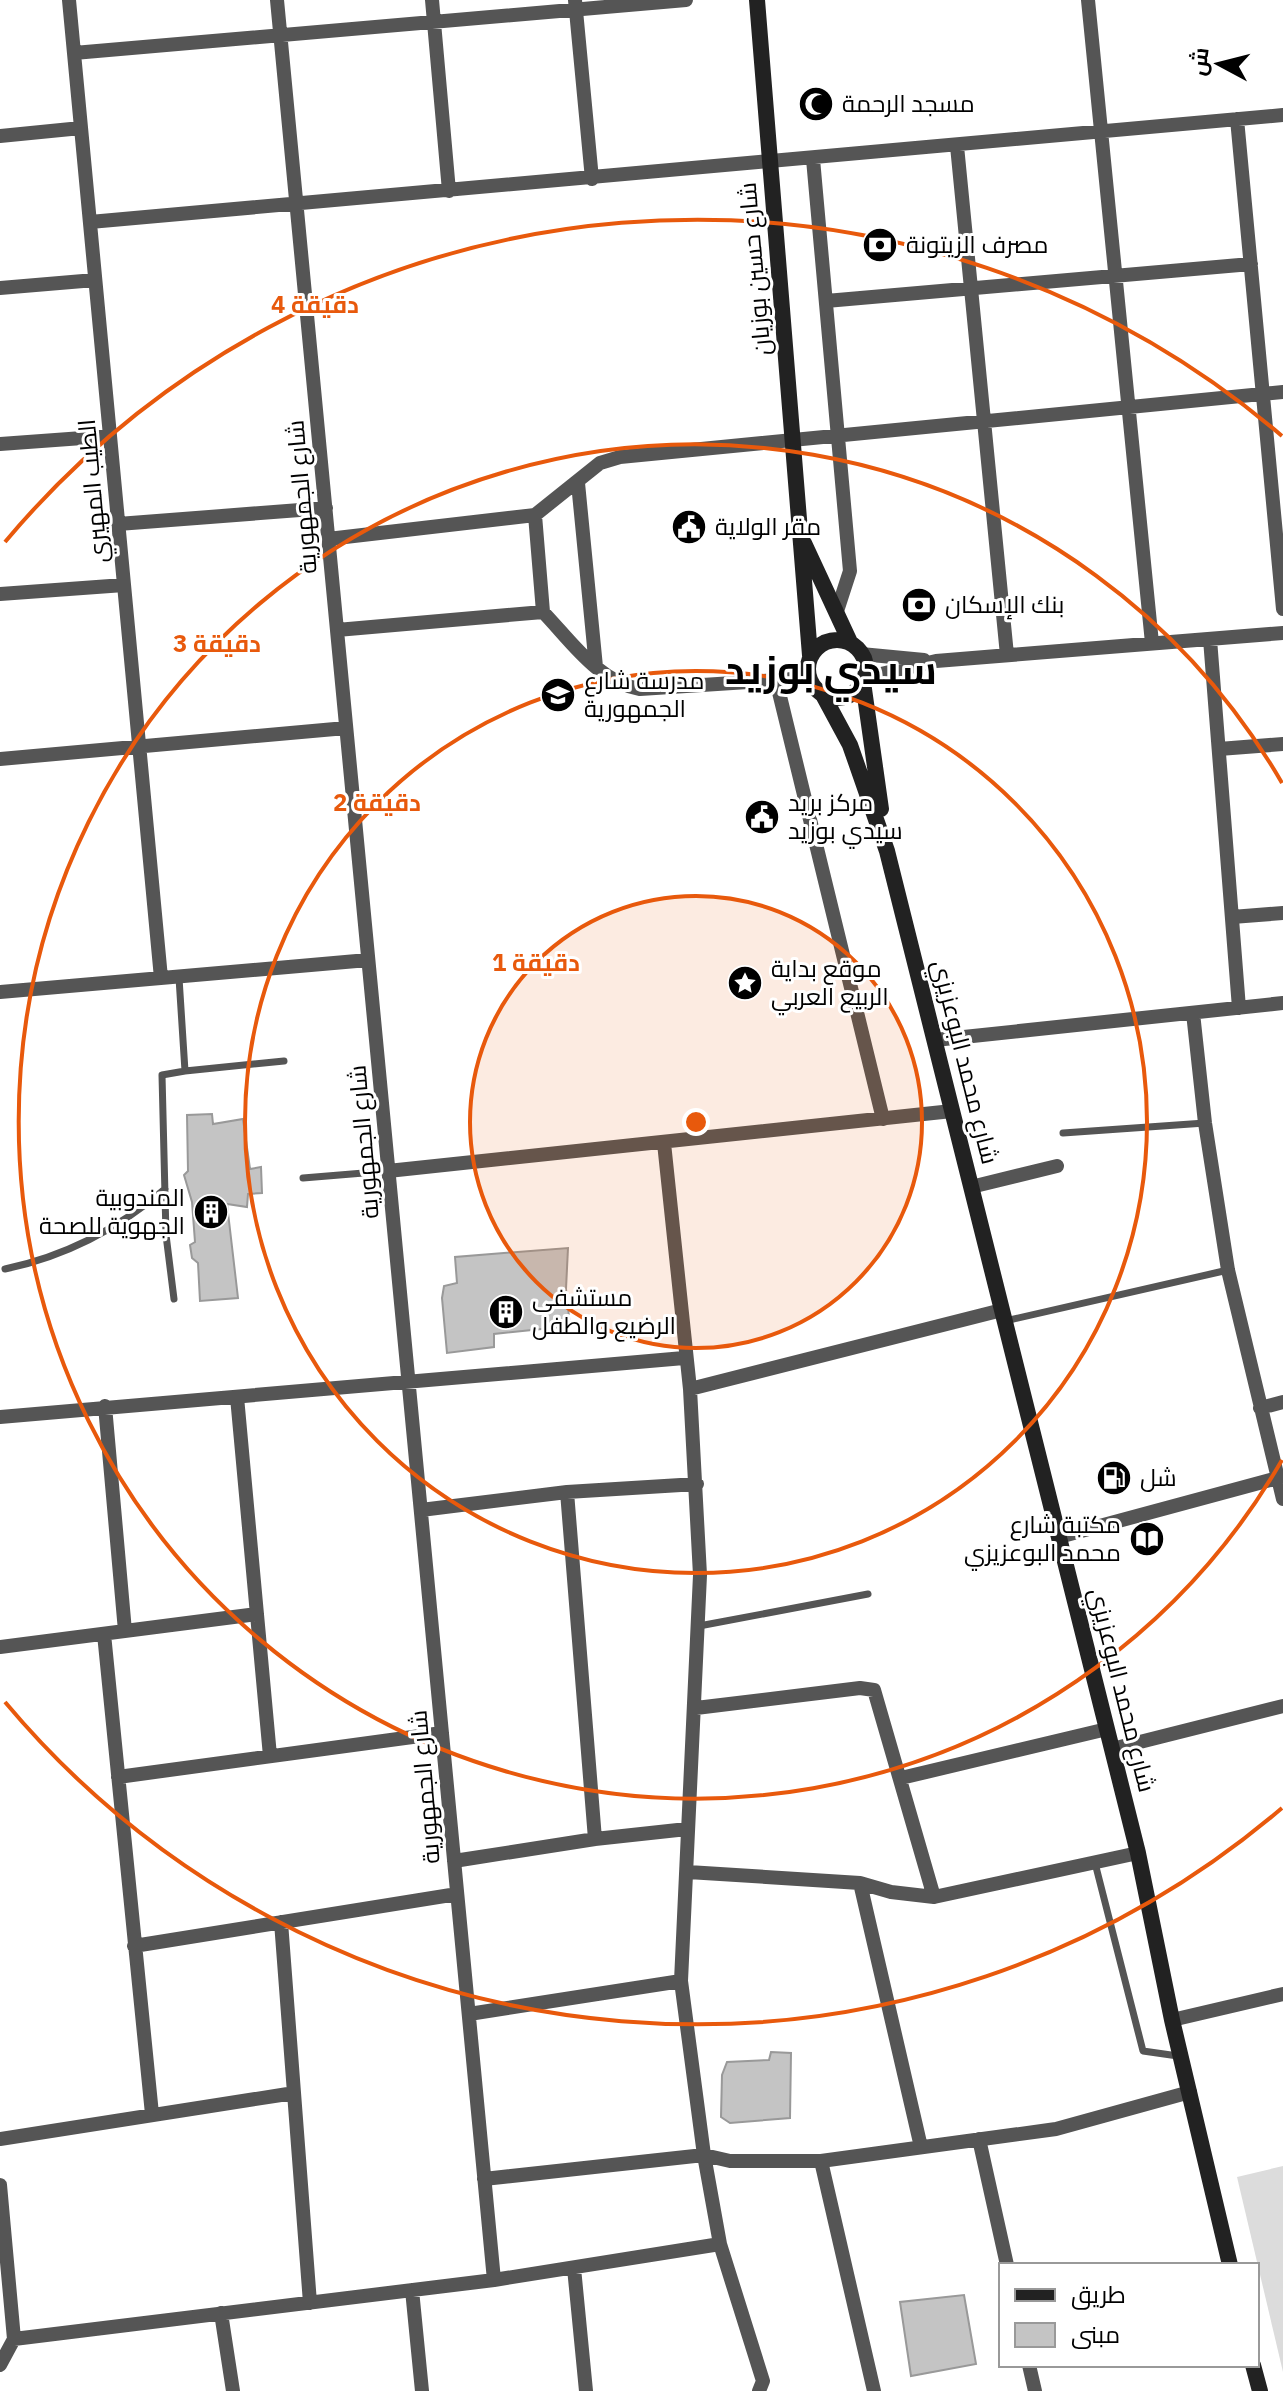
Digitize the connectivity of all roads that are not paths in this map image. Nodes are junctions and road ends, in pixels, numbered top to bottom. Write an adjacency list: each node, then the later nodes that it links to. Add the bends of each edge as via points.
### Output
1 (69, 0): 10 (street, الطيب المهيري)
2 (277, 0): 9 (street, شارع الجمهورية)
3 (432, 0): 8 (street)
4 (686, 0): 7 (street)
5 (757, 0): 18 (main road, شارع حسين بوزيان)
6 (1088, 0): 14 (street)
7 (575, 5): 8 (street); 19 (street)
8 (434, 22): 9 (street); 20 (street)
9 (281, 35): 10 (street); 21 (street, شارع الجمهورية)
10 (74, 53): 13 (street, الطيب المهيري)
11 (1283, 115): 12 (street)
12 (1237, 119): 14 (street); 23 (street)
13 (81, 128): 15 (street); 22 (street, الطيب المهيري)
14 (1102, 132): 16 (street); 24 (street)
15 (0, 136)
16 (957, 146): 17 (street); 27 (street)
17 (813, 159): 18 (street); 28 (street)
18 (770, 163): 19 (street); 35 (main road, شارع حسين بوزيان)
19 (592, 179): 20 (street)
20 (449, 191): 21 (street)
21 (297, 204): 22 (street); 38 (street, شارع الجمهورية)
22 (90, 222): 25 (street, الطيب المهيري)
23 (1251, 264): 24 (street); 30 (street)
24 (1116, 276): 27 (street); 31 (street)
25 (95, 280): 26 (street); 34 (street, الطيب المهيري)
26 (0, 288)
27 (971, 289): 28 (street); 32 (street)
28 (826, 301): 33 (street)
29 (1283, 392): 30 (street)
30 (1263, 394): 31 (street); 45 (street)
31 (1129, 407): 32 (street); 51 (street)
32 (984, 420): 33 (street); 54 (street)
33 (838, 434): 35 (street); 46 (street, via 850,571)
34 (110, 436): 36 (street); 40 (street, الطيب المهيري)
35 (794, 438): 37 (street, via 620,457 600,463); 41 (main road, شارع حسين بوزيان)
36 (0, 444)
37 (578, 483): 39 (street); 56 (street)
38 (326, 508): 40 (street); 42 (street, شارع الجمهورية)
39 (535, 515): 42 (street); 47 (street)
40 (118, 524): 43 (street, الطيب المهيري)
41 (800, 534): 46 (main road, شارع حسين بوزيان); 53 (main road, شارع حسين بوزيان)
42 (328, 539): 48 (street, شارع الجمهورية)
43 (124, 585): 44 (street); 63 (street, الطيب المهيري)
44 (0, 594)
45 (1283, 609)
46 (837, 611): 52 (main road, شارع حسين بوزيان)
47 (543, 612): 48 (street); 56 (street)
48 (337, 630): 61 (street, شارع الجمهورية)
49 (1283, 633): 50 (street)
50 (1210, 639): 51 (street); 64 (street)
51 (1152, 643): 54 (street)
52 (856, 648): 53 (main road, via 828,641); 55 (street); 59 (main road)
53 (810, 655): 57 (main road)
54 (1007, 655): 55 (street)
55 (936, 661): 59 (street)
56 (596, 667): 58 (street, via 623,687 640,689)
57 (809, 678): 58 (street); 60 (main road)
58 (776, 680): 80 (street)
59 (864, 680): 60 (main road, via 846,697); 66 (main road, شارع محمد البوعزيزي)
60 (823, 695): 66 (main road, شارع محمد البوعزيزي, via 850,745)
61 (346, 728): 63 (street); 69 (street, شارع الجمهورية)
62 (1283, 744): 64 (street)
63 (139, 747): 65 (street); 71 (street, الطيب المهيري)
64 (1219, 749): 68 (street)
65 (0, 759)
66 (887, 851): 76 (main road, شارع محمد البوعزيزي)
67 (1283, 913): 68 (street)
68 (1232, 917): 74 (street)
69 (368, 960): 70 (street); 85 (street, شارع الجمهورية)
70 (179, 976): 71 (street); 78 (lane)
71 (161, 978): 72 (street)
72 (0, 992)
73 (1283, 1003): 74 (street)
74 (1239, 1008): 75 (street)
75 (1193, 1013): 76 (street); 81 (street)
76 (935, 1040): 79 (main road, شارع محمد البوعزيزي)
77 (284, 1061): 78 (lane)
78 (185, 1071): 88 (lane, via 162,1075)
79 (952, 1111): 80 (street); 87 (main road, شارع محمد البوعزيزي)
80 (883, 1119): 83 (street)
81 (1205, 1123): 82 (lane); 90 (street)
82 (1063, 1133)
83 (664, 1143): 85 (street); 93 (street)
84 (1057, 1166): 87 (street)
85 (388, 1171): 86 (lane); 94 (street, شارع الجمهورية)
86 (303, 1178)
87 (971, 1187): 92 (main road, شارع محمد البوعزيزي)
88 (165, 1189): 89 (lane, via 89,1242); 91 (lane)
89 (5, 1269)
90 (1228, 1270): 92 (lane); 99 (street)
91 (174, 1299)
92 (1004, 1315): 95 (street); 106 (main road, شارع محمد البوعزيزي)
93 (684, 1358): 94 (street); 95 (street)
94 (409, 1382): 96 (street); 105 (street, شارع الجمهورية)
95 (690, 1389): 102 (street)
96 (237, 1397): 98 (street); 108 (street)
97 (1283, 1402): 99 (street)
98 (105, 1406): 100 (street); 110 (street)
99 (1260, 1408): 101 (street)
100 (0, 1417)
101 (1278, 1478): 104 (street); 106 (street)
102 (697, 1484): 103 (street); 109 (street)
103 (567, 1492): 105 (street); 122 (street)
104 (1283, 1499)
105 (421, 1510): 116 (street, شارع الجمهورية)
106 (1059, 1537): 115 (main road, شارع محمد البوعزيزي)
107 (868, 1594): 109 (lane)
108 (257, 1614): 110 (street); 118 (street)
109 (699, 1626): 114 (street)
110 (125, 1631): 111 (street)
111 (104, 1634): 112 (street); 119 (street)
112 (0, 1647)
113 (1283, 1706): 117 (street)
114 (696, 1708): 120 (street, via 874,1690); 121 (street)
115 (1107, 1729): 117 (main road, شارع محمد البوعزيزي); 120 (street)
116 (442, 1733): 118 (street); 124 (street, شارع الجمهورية)
117 (1112, 1749): 123 (main road, شارع محمد البوعزيزي)
118 (270, 1756): 119 (street)
119 (118, 1777): 131 (street)
120 (901, 1778): 129 (street)
121 (687, 1829): 122 (street); 126 (street)
122 (595, 1839): 124 (street)
123 (1138, 1853): 125 (street); 135 (main road, شارع محمد البوعزيزي)
124 (454, 1861): 128 (street, شارع الجمهورية)
125 (1095, 1863): 129 (street); 136 (lane, via 1143,2051)
126 (688, 1872): 127 (street); 132 (street)
127 (860, 1883): 129 (street); 142 (street)
128 (457, 1894): 130 (street); 134 (street, شارع الجمهورية)
129 (934, 1897)
130 (281, 1922): 131 (street); 138 (street)
131 (134, 1946): 139 (street)
132 (681, 1981): 134 (street); 143 (street)
133 (1283, 1994): 135 (street)
134 (469, 2014): 145 (street, شارع الجمهورية)
135 (1172, 2020): 136 (main road, شارع محمد البوعزيزي)
136 (1181, 2057): 137 (main road, شارع محمد البوعزيزي)
137 (1190, 2092): 141 (street, via 1056,2129); 149 (main road, شارع محمد البوعزيزي)
138 (294, 2093): 139 (street); 153 (street)
139 (152, 2114): 140 (street)
140 (0, 2139)
141 (979, 2139): 142 (street); 148 (street)
142 (921, 2147): 144 (street)
143 (704, 2155): 144 (street, via 730,2161); 145 (street); 147 (street)
144 (821, 2161): 163 (street)
145 (484, 2179): 151 (street, شارع الجمهورية)
146 (0, 2185): 155 (street)
147 (720, 2244): 150 (street); 162 (street, via 763,2381)
148 (1007, 2263)
149 (1230, 2263)
150 (574, 2268): 151 (street); 161 (street)
151 (494, 2280): 152 (street)
152 (412, 2290): 153 (street); 160 (street)
153 (310, 2303): 154 (street)
154 (221, 2313): 155 (street); 159 (street)
155 (14, 2339): 156 (street)
156 (0, 2365)
157 (1029, 2367): 164 (street)
158 (1254, 2367): 165 (main road)
159 (233, 2391)
160 (422, 2391)
161 (586, 2391)
162 (759, 2391)
163 (874, 2391)
164 (1035, 2391)
165 (1260, 2391)

